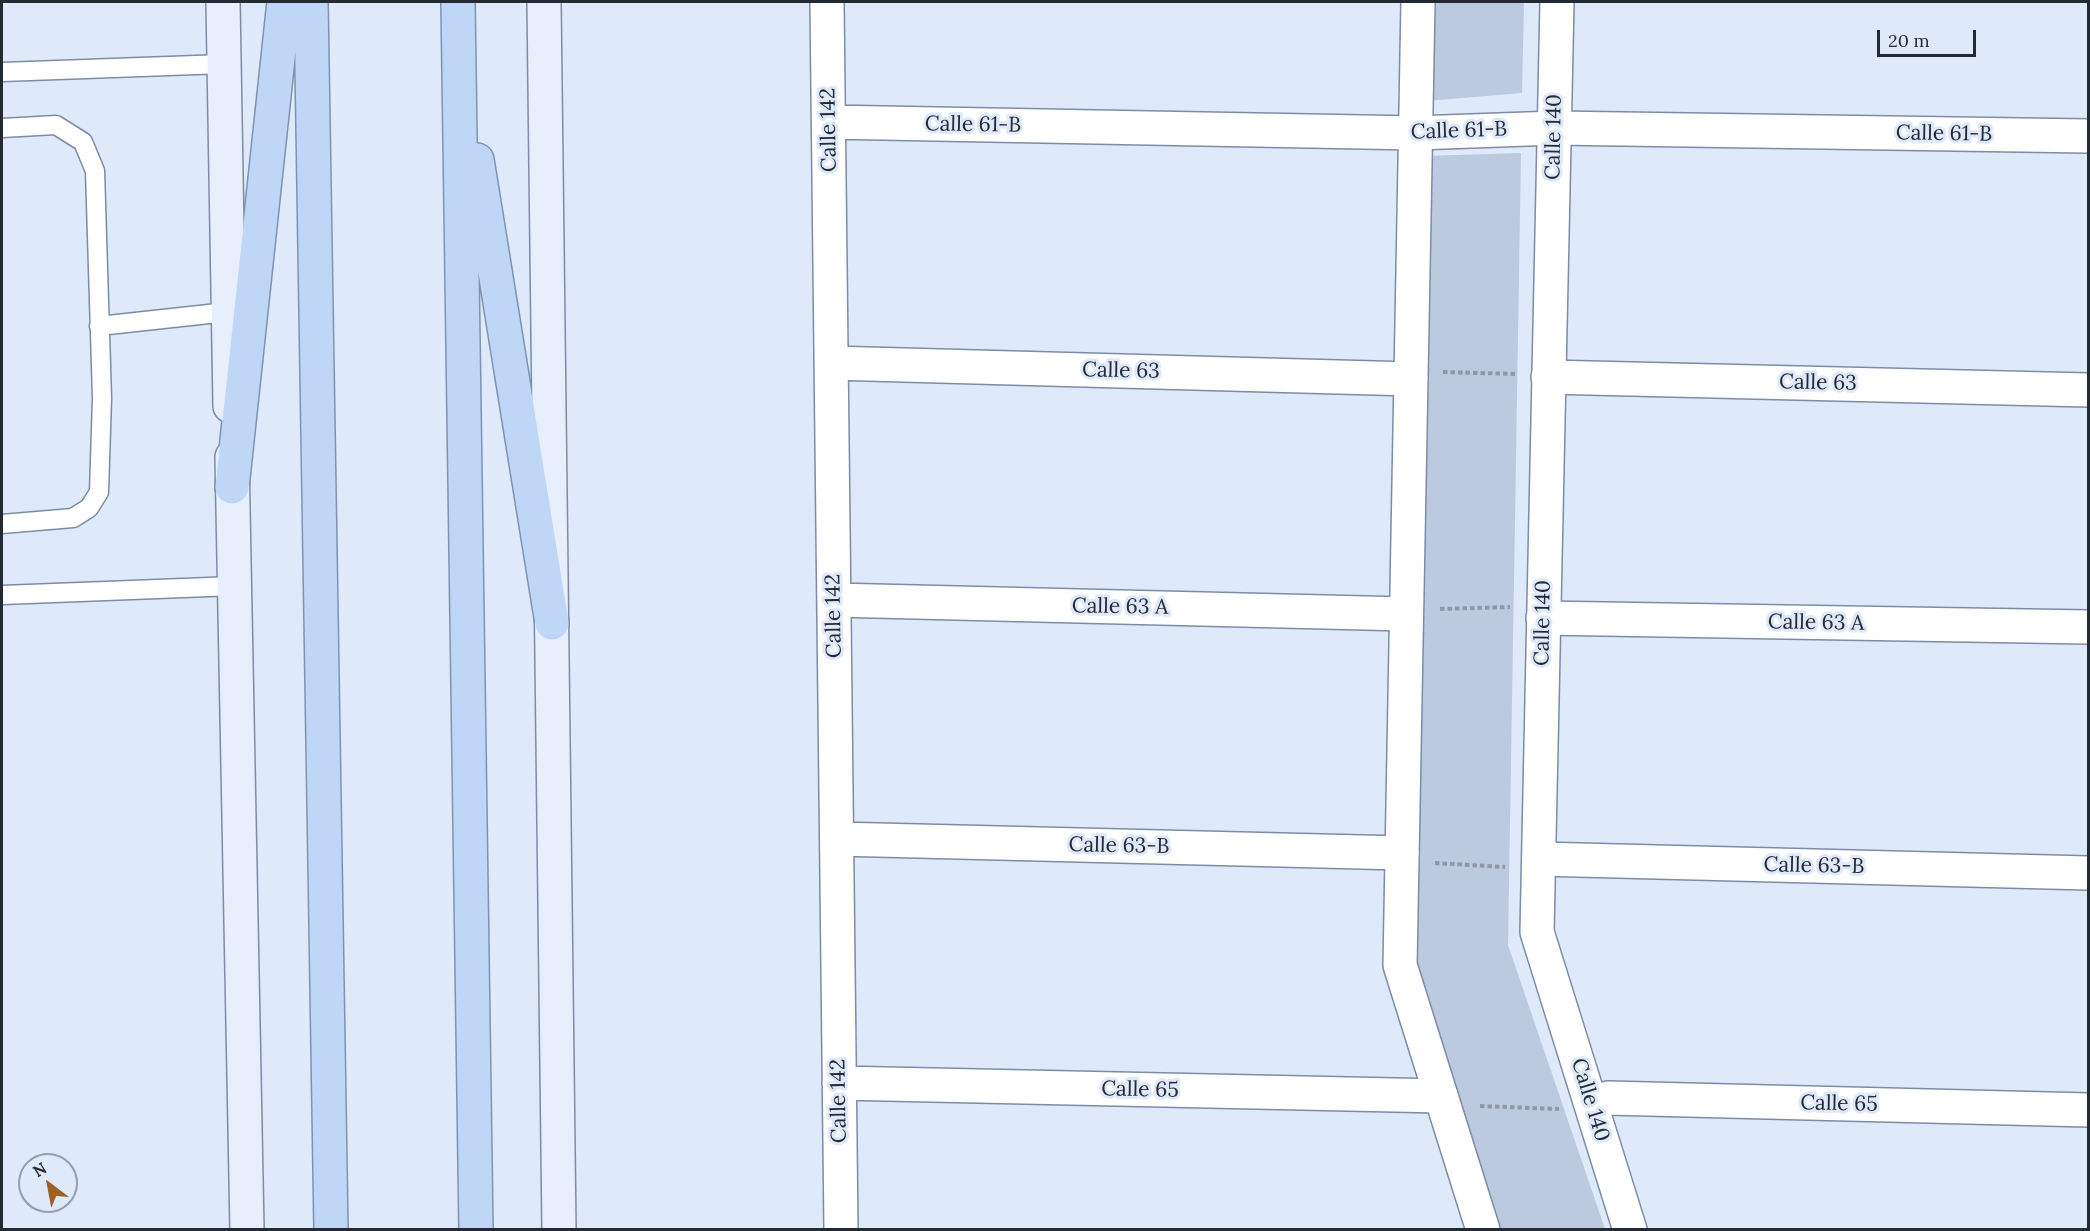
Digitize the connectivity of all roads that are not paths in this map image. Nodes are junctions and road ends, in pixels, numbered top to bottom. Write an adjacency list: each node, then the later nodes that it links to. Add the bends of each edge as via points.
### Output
1 (223, 2): 10 (main road)
2 (284, 2): 23 (highway)
3 (311, 2): 41 (highway)
4 (458, 2): 9 (highway)
5 (544, 2): 30 (main road)
6 (827, 2): 12 (street, Calle 142)
7 (1418, 2): 15 (street)
8 (1557, 2): 14 (street, Calle 140)
9 (459, 48): 30 (highway); 42 (highway)
10 (224, 64): 11 (lane); 17 (main road)
11 (2, 72)
12 (829, 122): 15 (street, Calle 61-B); 19 (street, Calle 142)
13 (2, 128): 18 (lane, via 56,125 84,142 94,171)
14 (1555, 128): 15 (street, Calle 61-B); 16 (street, Calle 61-B); 20 (street, Calle 140)
15 (1416, 133): 21 (street)
16 (2088, 136)
17 (227, 312): 18 (lane); 23 (main road)
18 (99, 326): 24 (lane, via 99,492 89,508 73,518)
19 (831, 363): 21 (street, Calle 63); 27 (street, Calle 142)
20 (1537, 376): 22 (street, Calle 63); 29 (street, Calle 140)
21 (1411, 379): 28 (street)
22 (2088, 390)
23 (232, 487): 25 (main road)
24 (2, 524)
25 (235, 586): 26 (lane); 40 (main road)
26 (2, 595)
27 (834, 600): 28 (street, Calle 63 A); 32 (street, Calle 142)
28 (1421, 611): 33 (street)
29 (1544, 618): 31 (street, Calle 63 A); 34 (street, Calle 140)
30 (552, 623): 43 (main road)
31 (2088, 627)
32 (837, 839): 33 (street, Calle 63-B); 36 (street, Calle 142)
33 (1417, 858): 37 (street, via 1400,965)
34 (1527, 863): 35 (street, Calle 63-B); 38 (street, Calle 140, via 1537,932)
35 (2088, 873)
36 (839, 1083): 37 (street, Calle 65); 44 (street, Calle 142)
37 (1441, 1096): 45 (street)
38 (1580, 1106): 39 (street, Calle 65, via 1608,1098); 46 (street, Calle 140)
39 (2088, 1110)
40 (247, 1230)
41 (331, 1230)
42 (476, 1230)
43 (560, 1230)
44 (841, 1230)
45 (1483, 1230)
46 (1630, 1230)

